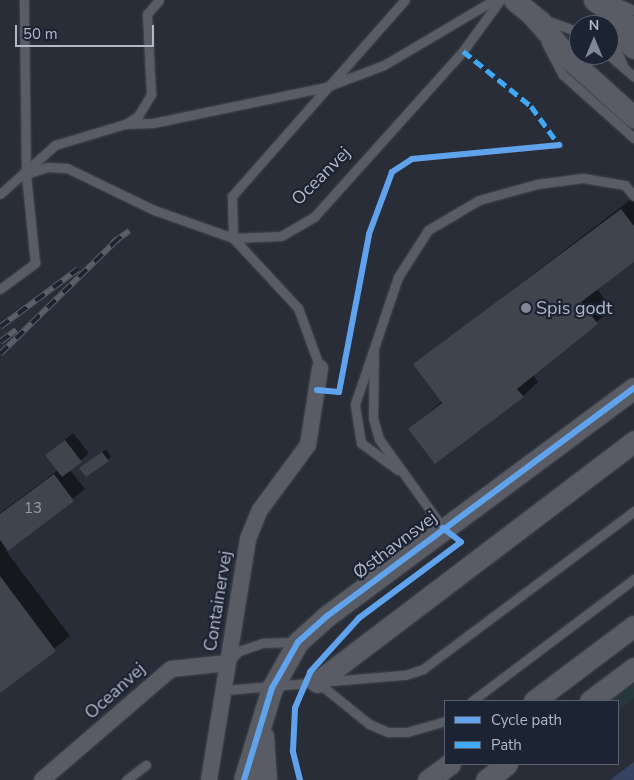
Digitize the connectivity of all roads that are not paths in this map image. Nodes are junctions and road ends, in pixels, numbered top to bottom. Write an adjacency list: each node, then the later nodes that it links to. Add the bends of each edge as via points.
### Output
1 (24, 0): 28 (lane)
2 (159, 0): 26 (lane, Oceanvej, via 147,14 151,94 138,116)
3 (405, 0): 23 (lane)
4 (494, 0): 23 (lane, Oceanvej, via 384,65)
5 (500, 0): 31 (lane, Oceanvej, via 463,51 315,216 281,236)
6 (514, 0): 9 (street)
7 (585, 0): 10 (street)
8 (634, 10): 11 (lane)
9 (531, 14): 13 (lane); 16 (street); 25 (street, via 574,63); 27 (lane, via 562,75)
10 (602, 15)
11 (616, 15)
12 (619, 23): 14 (street)
13 (569, 28)
14 (634, 29)
15 (619, 32): 17 (street)
16 (569, 42)
17 (634, 48)
18 (619, 55): 21 (lane)
19 (619, 64): 21 (lane)
20 (597, 65): 24 (street)
21 (624, 68): 22 (lane)
22 (634, 77)
23 (326, 87): 26 (lane, Oceanvej, via 153,123); 31 (lane, via 238,186 229,211)
24 (634, 98)
25 (634, 117)
26 (125, 124): 28 (lane, Oceanvej, via 55,145 39,156)
27 (634, 138)
28 (26, 174): 29 (lane, Oceanvej); 31 (lane, Oceanvej, via 66,168 154,210); 32 (lane, via 35,263)
29 (0, 194)
30 (634, 196): 33 (lane, via 625,185 583,178 537,184 479,200 428,230 398,277)
31 (233, 238): 34 (lane, via 298,308)
32 (0, 289)
33 (374, 343): 37 (lane, via 373,418); 37 (lane, via 357,393 355,428 366,449)
34 (320, 368): 43 (street, Containervej, via 308,445 260,510 248,538)
35 (634, 388): 39 (street, Østhavnsvej)
36 (634, 441): 45 (street)
37 (398, 470): 39 (lane)
38 (634, 511): 45 (lane, via 423,668 406,675)
39 (443, 528): 42 (street, Østhavnsvej)
40 (634, 579): 48 (lane)
41 (634, 626): 49 (street)
42 (298, 642): 43 (lane, via 262,642 239,651); 46 (street, Østhavnsvej)
43 (228, 663): 47 (street, Containervej); 56 (street, Oceanvej, via 171,670)
44 (634, 668): 50 (street)
45 (317, 682): 46 (lane); 51 (lane, via 369,724 388,732 420,730)
46 (272, 688): 47 (lane); 52 (street, Østhavnsvej)
47 (225, 690): 58 (street, Containervej)
48 (473, 700)
49 (535, 700)
50 (591, 700)
51 (444, 721)
52 (262, 724): 59 (street, Østhavnsvej); 60 (street, Østhavnsvej)
53 (146, 765): 57 (lane)
54 (449, 765): 61 (street)
55 (506, 765): 62 (street)
56 (42, 780)
57 (126, 780)
58 (209, 780)
59 (244, 780)
60 (266, 780)
61 (428, 780)
62 (486, 780)

